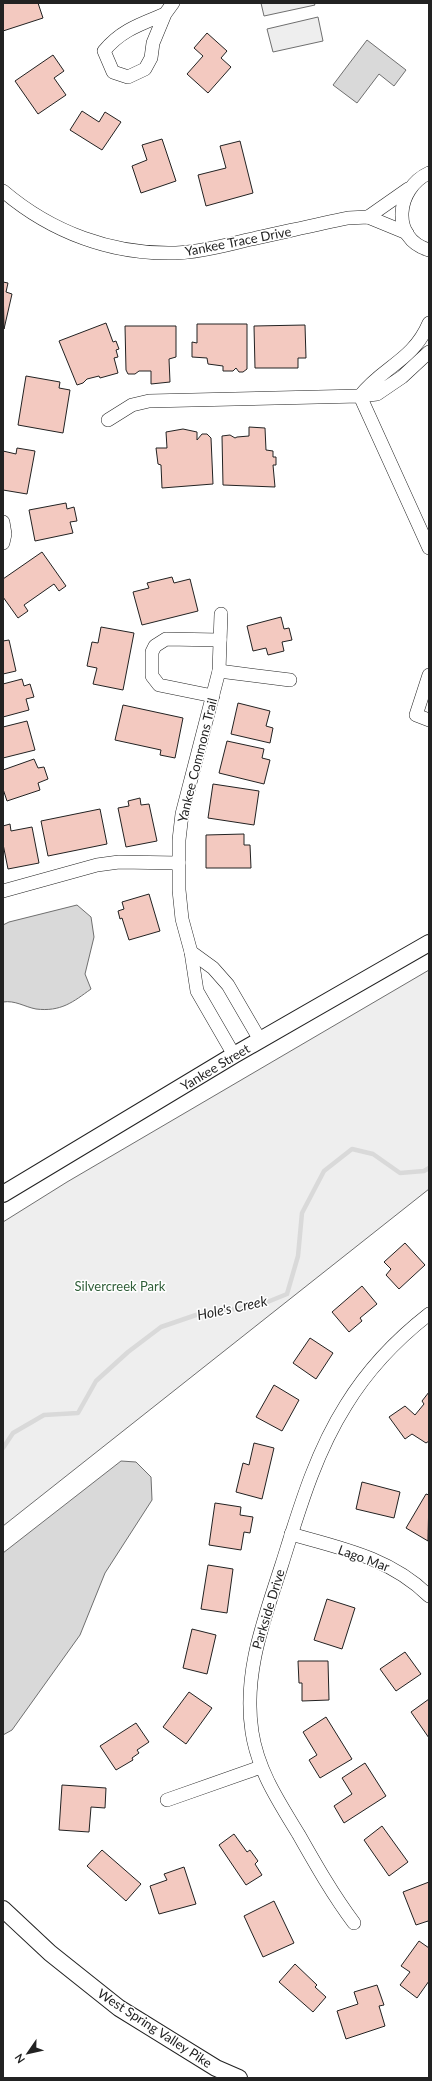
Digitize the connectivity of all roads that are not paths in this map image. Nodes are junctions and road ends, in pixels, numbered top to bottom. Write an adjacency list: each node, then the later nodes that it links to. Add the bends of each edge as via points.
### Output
1 (173, 3): 2 (street)
2 (165, 14): 2 (street, via 132,27 114,39 104,51 112,72 128,77 145,70)
3 (429, 172): 4 (street, Yankee Trace Drive, via 417,179)
4 (408, 189): 6 (street, Yankee Trace Drive); 7 (street, Yankee Trace Drive, via 401,211)
5 (3, 191): 6 (street, Yankee Trace Drive, via 37,217 81,238 112,247 150,252 176,253 213,248 325,223)
6 (368, 217): 7 (street)
7 (407, 233): 8 (street, via 415,242)
8 (429, 250)
9 (429, 323): 11 (street, via 418,344 407,356 370,383)
10 (429, 352): 11 (street, via 402,377 378,394)
11 (360, 396): 12 (street, via 149,401 132,405); 15 (street)
12 (108, 420)
13 (3, 522): 14 (street)
14 (3, 544)
15 (429, 548)
16 (221, 614): 17 (street, Yankee Commons Trail)
17 (220, 640): 18 (street, Yankee Commons Trail); 21 (street, via 166,638 155,646 152,652 152,676 159,685)
18 (219, 671): 20 (street); 21 (street, Yankee Commons Trail)
19 (429, 675): 22 (street, via 416,715)
20 (290, 680)
21 (213, 696): 23 (street, Yankee Commons Trail, via 182,814)
22 (429, 720)
23 (178, 863): 24 (street, via 119,862 98,865); 26 (street, Yankee Commons Trail, via 182,919)
24 (3, 891)
25 (429, 943): 27 (street, Yankee Street)
26 (191, 952): 27 (street, via 213,968 228,985); 28 (street, Yankee Commons Trail, via 197,991)
27 (260, 1040): 28 (street, Yankee Street)
28 (234, 1055): 29 (street, Yankee Street)
29 (3, 1194)
30 (429, 1314): 31 (street, Parkside Drive, via 388,1350 346,1404 315,1464)
31 (291, 1534): 32 (street, Lago Mar, via 383,1563 401,1573); 33 (street, Parkside Drive, via 255,1650 250,1684 252,1734)
32 (429, 1596)
33 (262, 1767): 34 (street); 36 (street, Parkside Drive, via 270,1786 334,1896)
34 (167, 1800)
35 (3, 1908): 37 (street, West Spring Valley Pike, via 67,1968 119,2008 216,2068)
36 (354, 1923)
37 (239, 2078)

